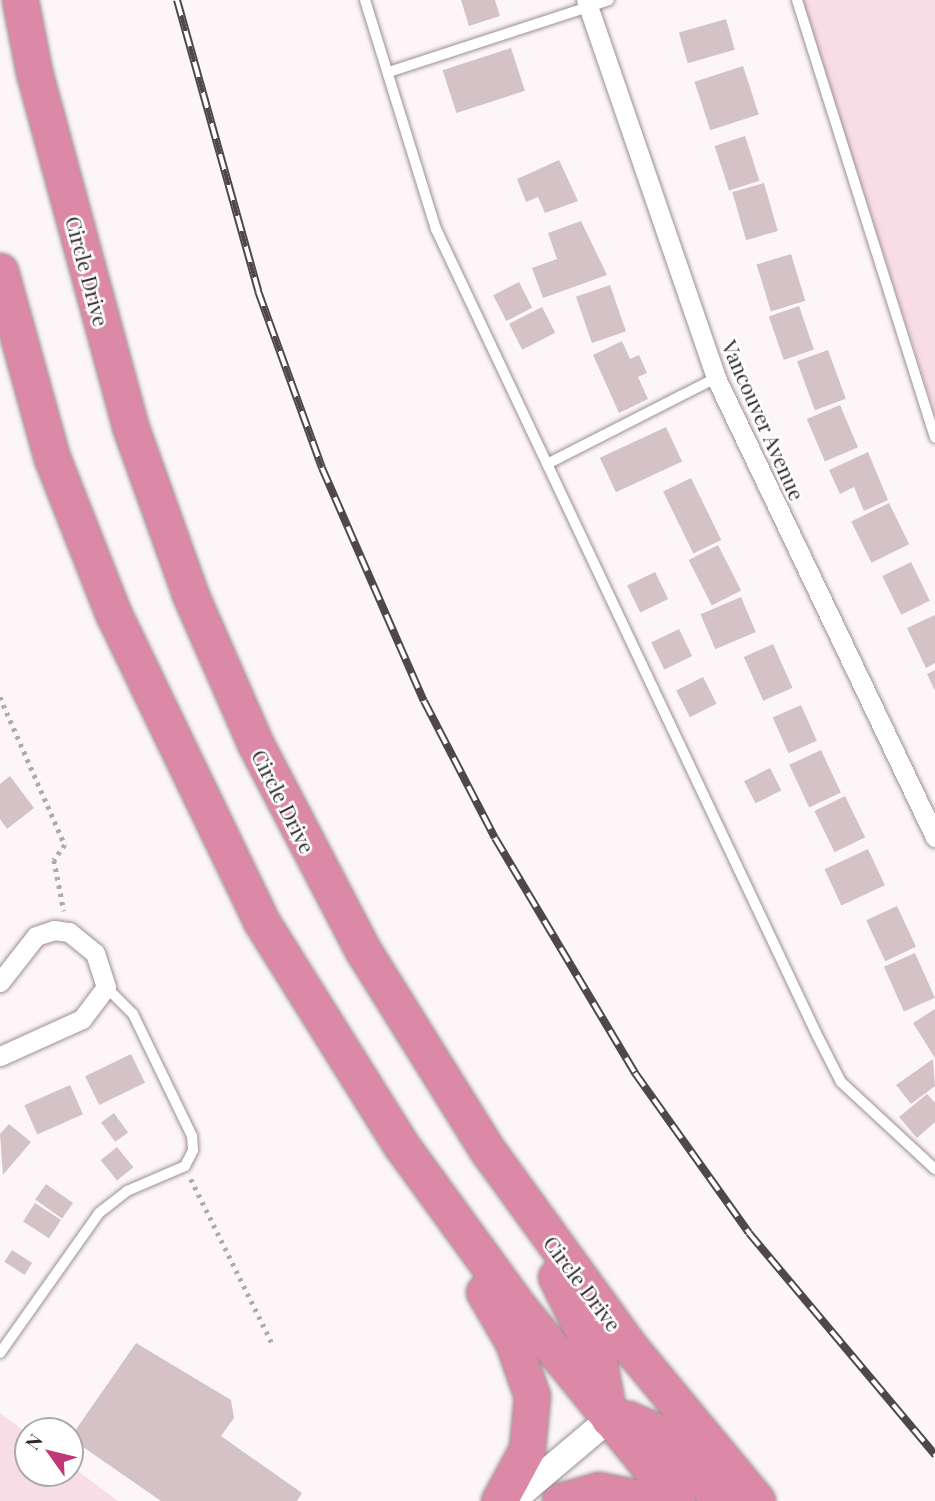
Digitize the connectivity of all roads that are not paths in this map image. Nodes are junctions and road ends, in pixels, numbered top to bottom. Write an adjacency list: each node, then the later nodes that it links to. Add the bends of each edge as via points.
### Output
1 (20, 0): 16 (highway, Circle Drive, via 34,72 130,426 190,594 326,884)
2 (365, 0): 6 (lane)
3 (609, 0): 5 (lane)
4 (797, 0): 9 (lane)
5 (587, 3): 6 (lane); 8 (street, Vancouver Avenue)
6 (388, 72): 10 (lane, via 436,229)
7 (0, 271): 15 (highway, via 52,458 196,795 261,921)
8 (716, 378): 10 (lane); 11 (street, Vancouver Avenue)
9 (935, 438)
10 (551, 462): 17 (lane, via 841,1082)
11 (935, 838)
12 (0, 982): 13 (street, via 36,936 69,932 95,953)
13 (106, 986): 14 (street, via 82,1019); 18 (lane, via 133,1014 192,1136 185,1166 127,1191 99,1213)
14 (0, 1056)
15 (401, 1145): 19 (highway); 20 (highway, via 527,1377 533,1422 527,1449)
16 (488, 1151): 19 (highway, via 584,1329 607,1387); 26 (highway, Circle Drive, via 629,1346)
17 (935, 1169)
18 (0, 1353)
19 (609, 1419): 21 (main road); 24 (highway); 25 (highway, via 628,1419 663,1434)
20 (499, 1501)
21 (512, 1501)
22 (560, 1501): 23 (highway, via 598,1490)
23 (654, 1501)
24 (677, 1501)
25 (721, 1501)
26 (757, 1501)

